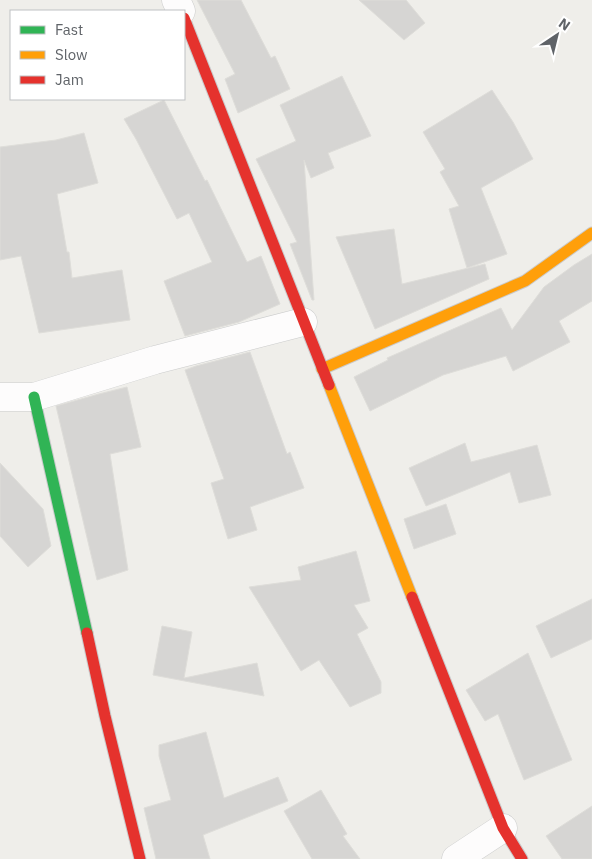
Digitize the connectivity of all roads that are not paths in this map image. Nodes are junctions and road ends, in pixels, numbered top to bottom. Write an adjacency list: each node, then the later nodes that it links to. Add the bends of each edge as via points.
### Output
1 (185, 21): 3 (street)
2 (592, 233): 4 (street, via 525,281)
3 (304, 322): 4 (street); 6 (street, via 155,360)
4 (322, 369): 7 (street)
5 (0, 397): 6 (street)
6 (34, 397): 8 (street)
7 (503, 828): 9 (street); 10 (street)
8 (140, 859)
9 (456, 859)
10 (522, 859)

